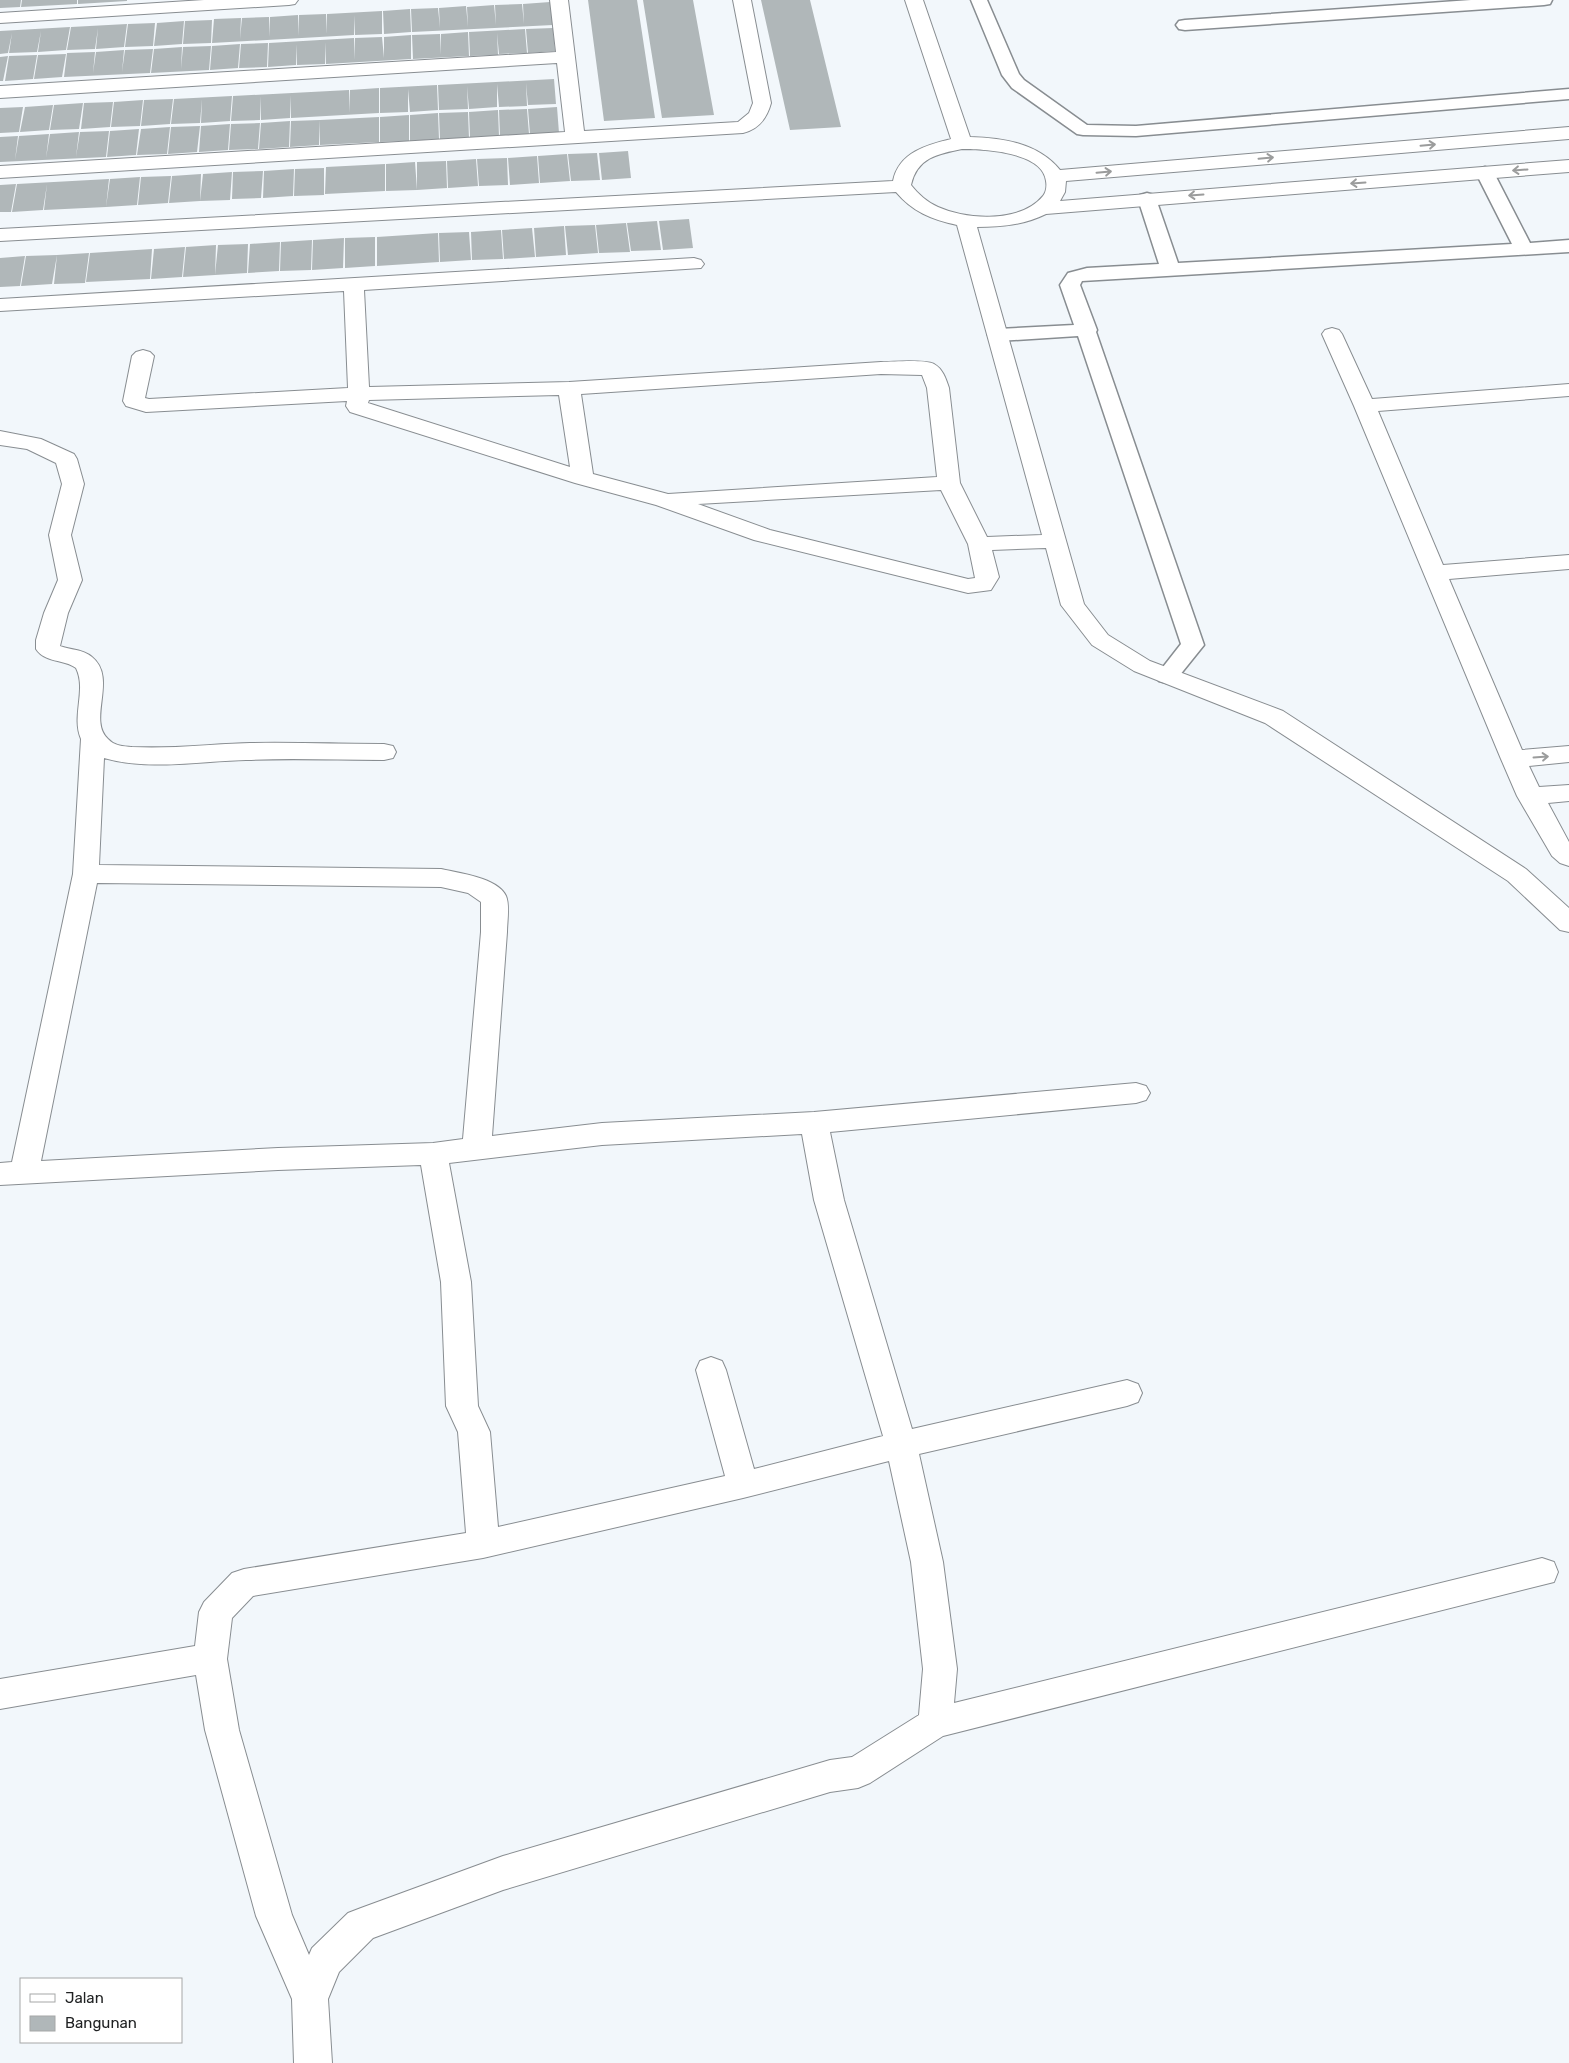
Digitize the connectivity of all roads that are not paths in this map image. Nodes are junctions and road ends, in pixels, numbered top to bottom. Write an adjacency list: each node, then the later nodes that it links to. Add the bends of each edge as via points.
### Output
1 (289, 0): 7 (street)
2 (559, 0): 9 (street)
3 (742, 0): 13 (street, via 762,103 758,116 743,127)
4 (914, 0): 14 (street)
5 (979, 0): 11 (lane, via 1011,75 1018,84 1083,130 1136,131)
6 (1544, 0): 8 (lane)
7 (0, 18)
8 (1185, 24)
9 (564, 57): 10 (street); 13 (street)
10 (0, 92)
11 (1569, 94)
12 (1569, 133): 18 (street, one-way to 12)
13 (575, 136): 16 (street)
14 (962, 143): 18 (street, via 987,143 1016,149 1046,164); 19 (street, via 939,147 921,155 908,165)
15 (1569, 166): 17 (street, one-way to 17)
16 (0, 172)
17 (1485, 173): 20 (street, one-way to 20); 25 (lane)
18 (1055, 176): 21 (street, via 1057,187)
19 (902, 186): 22 (street, via 914,202 931,212); 23 (street)
20 (1147, 199): 21 (street); 27 (lane)
21 (1042, 208): 22 (street, via 1001,221)
22 (965, 220): 32 (street)
23 (0, 235)
24 (1569, 246): 25 (lane)
25 (1524, 249): 27 (lane)
26 (694, 264): 28 (street)
27 (1170, 270): 30 (lane, via 1075,277 1070,285)
28 (354, 285): 29 (street); 36 (street)
29 (0, 305)
30 (1087, 330): 32 (lane); 46 (lane, via 1193,645)
31 (1332, 334): 37 (street)
32 (998, 335): 42 (street)
33 (143, 356): 36 (street, via 134,401 146,406)
34 (569, 388): 36 (street); 39 (street); 40 (street, via 881,368 928,369 934,375 938,388)
35 (1569, 390): 37 (street)
36 (359, 394): 39 (street, via 358,407)
37 (1365, 406): 45 (street)
38 (0, 438): 47 (street, via 34,444 66,459 73,484 60,535 70,580 56,613 48,649 55,655 79,658 87,665 91,675 88,717)
39 (583, 478): 41 (street)
40 (948, 483): 41 (street); 43 (street)
41 (664, 500): 43 (street, via 762,535 968,586 983,585 987,577)
42 (1056, 542): 43 (street); 46 (street, via 1073,606 1100,640 1142,666)
43 (979, 544)
44 (1569, 562): 45 (street)
45 (1436, 573): 50 (street)
46 (1167, 676): 55 (street, via 1274,717 1517,874)
47 (93, 739): 48 (street, via 104,750 126,755 258,750); 54 (street)
48 (384, 752)
49 (1569, 754): 50 (street, one-way to 49)
50 (1513, 759): 52 (street)
51 (1569, 793): 52 (street)
52 (1530, 796): 53 (street, via 1561,850)
53 (1569, 857)
54 (86, 874): 58 (street, via 441,878 476,886 494,898); 60 (street)
55 (1569, 923)
56 (1136, 1093): 57 (street)
57 (814, 1124): 58 (street, via 602,1134); 63 (street, via 828,1200)
58 (477, 1148): 59 (street)
59 (433, 1154): 60 (street, via 278,1158); 65 (street, via 456,1282 462,1406 474,1432)
60 (12, 1173)
61 (711, 1370): 64 (street)
62 (1127, 1393): 63 (street)
63 (901, 1445): 64 (street); 69 (street, via 927,1562 939,1659)
64 (743, 1485): 65 (street)
65 (483, 1544): 67 (street, via 244,1584 216,1612)
66 (1542, 1572): 69 (street)
67 (211, 1658): 68 (street); 70 (street, via 222,1730 274,1916)
68 (0, 1694)
69 (935, 1723): 70 (street, via 858,1772 830,1776 503,1873 361,1925 325,1960)
70 (310, 2000): 71 (street)
71 (314, 2063)

